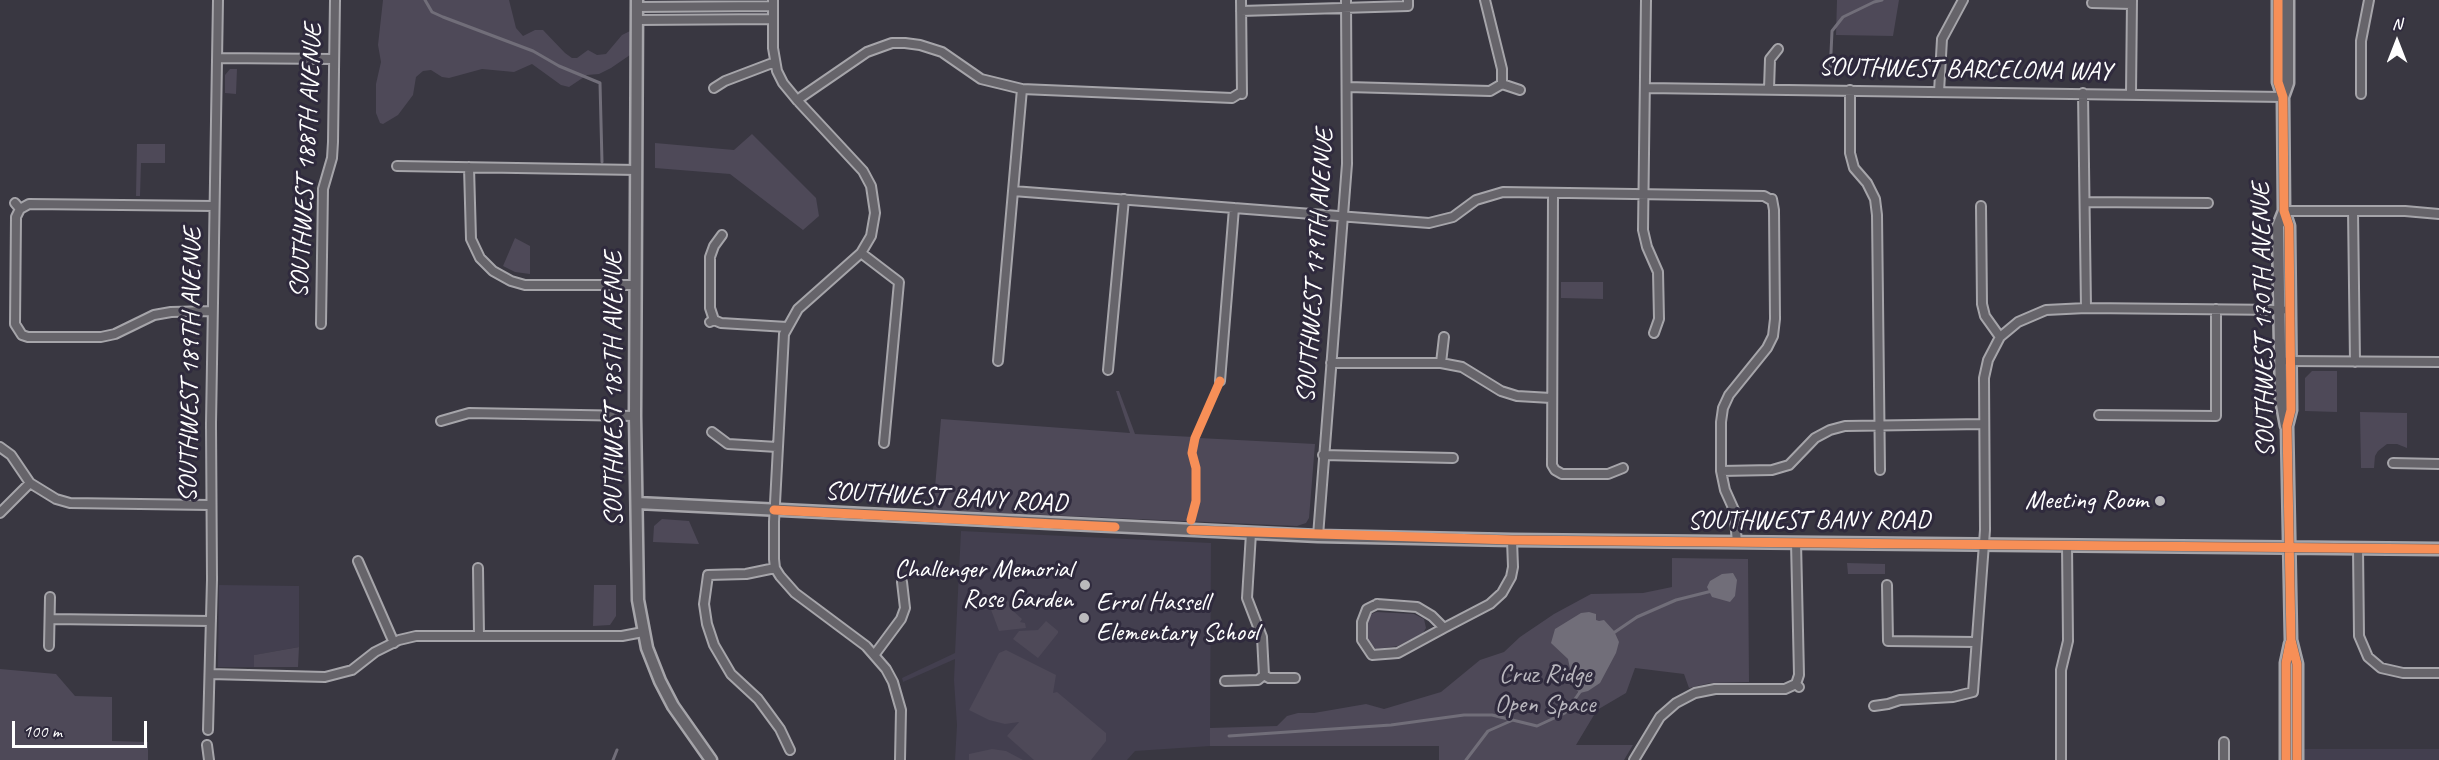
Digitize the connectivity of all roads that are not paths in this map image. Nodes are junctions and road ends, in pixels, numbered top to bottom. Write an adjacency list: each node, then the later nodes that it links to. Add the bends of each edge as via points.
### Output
1 (218, 0): 20 (street, SOUTHWEST 189TH AVENUE)
2 (335, 0): 21 (street, SOUTHWEST 188TH AVENUE)
3 (1241, 0): 16 (street)
4 (1408, 0): 15 (street, via 1408,6)
5 (1485, 0): 23 (street)
6 (1646, 0): 26 (street)
7 (1963, 0): 31 (street, via 1942,39)
8 (2278, 0): 35 (street, SOUTHWEST 170TH AVENUE, via 2277,82)
9 (2288, 0): 35 (street, SOUTHWEST 170TH AVENUE, via 2288,83)
10 (2369, 0): 34 (street, via 2361,41)
11 (2132, 2): 14 (street); 33 (street)
12 (637, 3): 13 (street); 18 (street, SOUTHWEST 185TH AVENUE)
13 (773, 3): 17 (street)
14 (2092, 3)
15 (1346, 4): 16 (street); 24 (street, SOUTHWEST 179TH AVENUE)
16 (1242, 11): 27 (street, via 1243,84 1241,94 1232,99)
17 (773, 19): 18 (street); 22 (street)
18 (637, 20): 39 (street, SOUTHWEST 185TH AVENUE)
19 (1778, 49): 28 (street, via 1770,59)
20 (218, 58): 21 (street); 46 (street, SOUTHWEST 189TH AVENUE)
21 (334, 59): 60 (street, SOUTHWEST 188TH AVENUE, via 332,158 322,205)
22 (775, 62): 25 (street); 36 (street, via 783,83)
23 (1502, 84): 24 (street, via 1490,91); 29 (street)
24 (1348, 87): 52 (street, SOUTHWEST 179TH AVENUE)
25 (714, 88)
26 (1646, 88): 28 (street, SOUTHWEST BARCELONA WAY); 42 (street)
27 (1022, 89): 36 (street, via 981,79 942,52 905,43 867,52); 40 (street)
28 (1769, 89): 30 (street, SOUTHWEST BARCELONA WAY)
29 (1520, 90)
30 (1850, 90): 31 (street, SOUTHWEST BARCELONA WAY); 78 (street, via 1850,153 1854,168 1875,199 1877,215)
31 (1939, 92): 32 (street, SOUTHWEST BARCELONA WAY)
32 (2083, 93): 33 (street, SOUTHWEST BARCELONA WAY); 44 (street)
33 (2131, 94): 35 (street, SOUTHWEST BARCELONA WAY)
34 (2361, 94)
35 (2283, 97): 49 (street, SOUTHWEST 170TH AVENUE)
36 (797, 100): 54 (street, via 854,159 871,186 875,221)
37 (397, 166): 38 (street)
38 (469, 167): 39 (street); 55 (street, via 471,239 480,258 493,271 525,285)
39 (637, 170): 55 (street, SOUTHWEST 185TH AVENUE)
40 (1013, 191): 43 (street); 66 (street)
41 (1553, 193): 42 (street); 52 (street, via 1503,192 1474,198 1453,218 1435,222); 73 (street)
42 (1643, 194): 62 (street, via 1643,230 1658,272 1659,319); 89 (street, via 1764,196 1772,200 1773,336 1723,408)
43 (1124, 199): 48 (street); 71 (street)
44 (2086, 202): 45 (street); 56 (street)
45 (2208, 203)
46 (214, 206): 59 (street, SOUTHWEST 189TH AVENUE); 59 (street, via 29,204 18,206 16,217 15,324 19,333 28,338 101,337 115,334 142,316)
47 (1981, 206): 64 (street, via 1982,304 1985,316)
48 (1234, 208): 52 (street); 72 (street)
49 (2284, 211): 50 (street); 58 (street, SOUTHWEST 170TH AVENUE, via 2289,226)
50 (2353, 211): 51 (street); 67 (street)
51 (2439, 214)
52 (1343, 217): 69 (street, SOUTHWEST 179TH AVENUE)
53 (722, 235): 61 (street, via 710,257 712,321)
54 (861, 253): 61 (street, via 798,309); 80 (street, via 899,282)
55 (636, 285): 75 (street, SOUTHWEST 185TH AVENUE)
56 (2086, 308): 57 (street); 64 (street, via 2046,310 2018,322)
57 (2216, 309): 58 (street); 74 (street, via 2216,416)
58 (2284, 310): 65 (street, SOUTHWEST 170TH AVENUE)
59 (212, 311): 92 (street, SOUTHWEST 189TH AVENUE)
60 (321, 324)
61 (788, 327): 82 (street, via 783,341)
62 (1654, 333)
63 (1444, 337): 70 (street)
64 (2000, 337): 77 (street, via 1984,378)
65 (2286, 361): 67 (street); 103 (street, SOUTHWEST 170TH AVENUE, via 2291,410 2287,426)
66 (998, 362)
67 (2355, 362): 68 (street)
68 (2439, 362)
69 (1331, 363): 70 (street); 83 (street, SOUTHWEST 179TH AVENUE)
70 (1441, 363): 73 (street, via 1462,367 1516,396)
71 (1108, 370)
72 (1220, 381)
73 (1551, 398): 87 (street, via 1551,459 1555,470 1562,474 1608,474)
74 (2099, 415)
75 (635, 416): 76 (street, via 469,413); 91 (street, SOUTHWEST 185TH AVENUE)
76 (441, 421)
77 (1984, 424): 78 (street); 100 (street)
78 (1879, 425): 88 (street); 89 (street, via 1830,430 1815,438 1789,465 1772,470)
79 (712, 432): 82 (street, via 728,444)
80 (884, 443)
81 (0, 447): 90 (street, via 11,455)
82 (777, 447): 93 (street)
83 (1323, 456): 84 (street); 96 (street, SOUTHWEST 179TH AVENUE)
84 (1453, 458)
85 (2393, 463): 86 (street)
86 (2439, 464)
87 (1623, 468)
88 (1880, 470)
89 (1721, 471): 98 (street, via 1734,510)
90 (30, 483): 92 (street, via 56,500 69,503); 94 (street)
91 (637, 503): 93 (street, SOUTHWEST BANY ROAD); 114 (street, SOUTHWEST 185TH AVENUE, via 636,584)
92 (210, 505): 112 (street, SOUTHWEST 189TH AVENUE)
93 (774, 510): 95 (street, SOUTHWEST BANY ROAD); 107 (street)
94 (0, 513)
95 (1251, 533): 96 (street, SOUTHWEST BANY ROAD); 123 (street, via 1247,598 1262,637)
96 (1318, 536): 97 (street, SOUTHWEST BANY ROAD)
97 (1512, 540): 98 (street, SOUTHWEST BANY ROAD); 113 (street, via 1511,577 1502,593 1490,604)
98 (1737, 542): 99 (street, SOUTHWEST BANY ROAD)
99 (1796, 542): 100 (street, SOUTHWEST BANY ROAD); 134 (street, via 1797,685 1785,689 1715,689 1695,693 1660,717)
100 (1984, 544): 101 (street, SOUTHWEST BANY ROAD); 117 (street)
101 (2067, 545): 103 (street, SOUTHWEST BANY ROAD); 135 (street, via 2068,641 2061,670)
102 (2358, 548): 103 (street, SOUTHWEST BANY ROAD); 104 (street, SOUTHWEST BANY ROAD); 121 (street, via 2359,636 2368,657 2381,668 2403,673)
103 (2290, 549): 116 (street, SOUTHWEST 170TH AVENUE)
104 (2439, 549)
105 (358, 561): 118 (street)
106 (478, 568): 115 (street)
107 (775, 568): 120 (street, via 795,592); 130 (street, via 708,575 704,604 714,645 731,674 758,699)
108 (902, 582): 120 (street, via 902,619)
109 (1887, 585): 117 (street, via 1888,641)
110 (50, 597): 111 (street)
111 (50, 619): 112 (street); 119 (street)
112 (211, 621): 122 (street, SOUTHWEST 189TH AVENUE)
113 (1444, 628): 113 (street, via 1417,607 1377,604 1363,615 1362,640 1372,655 1390,655)
114 (643, 632): 115 (street, via 622,636); 132 (street, SOUTHWEST 185TH AVENUE, via 665,692)
115 (478, 635): 118 (street, via 416,636)
116 (2291, 640): 137 (street, SOUTHWEST 170TH AVENUE, via 2286,663); 138 (street, SOUTHWEST 170TH AVENUE, via 2297,664)
117 (1976, 642): 126 (street, via 1973,692)
118 (394, 643): 122 (street, via 352,670 325,677)
119 (49, 646)
120 (874, 654): 133 (street, via 893,682 899,702)
121 (2439, 673)
122 (210, 674): 127 (street, SOUTHWEST 189TH AVENUE)
123 (1264, 675): 124 (street); 125 (street, via 1258,680)
124 (1295, 678)
125 (1225, 681)
126 (1874, 706)
127 (208, 730)
128 (2224, 742): 136 (street)
129 (207, 745): 131 (street)
130 (790, 750)
131 (209, 760)
132 (711, 760)
133 (900, 760)
134 (1634, 760)
135 (2061, 760)
136 (2224, 760)
137 (2286, 760)
138 (2297, 760)

